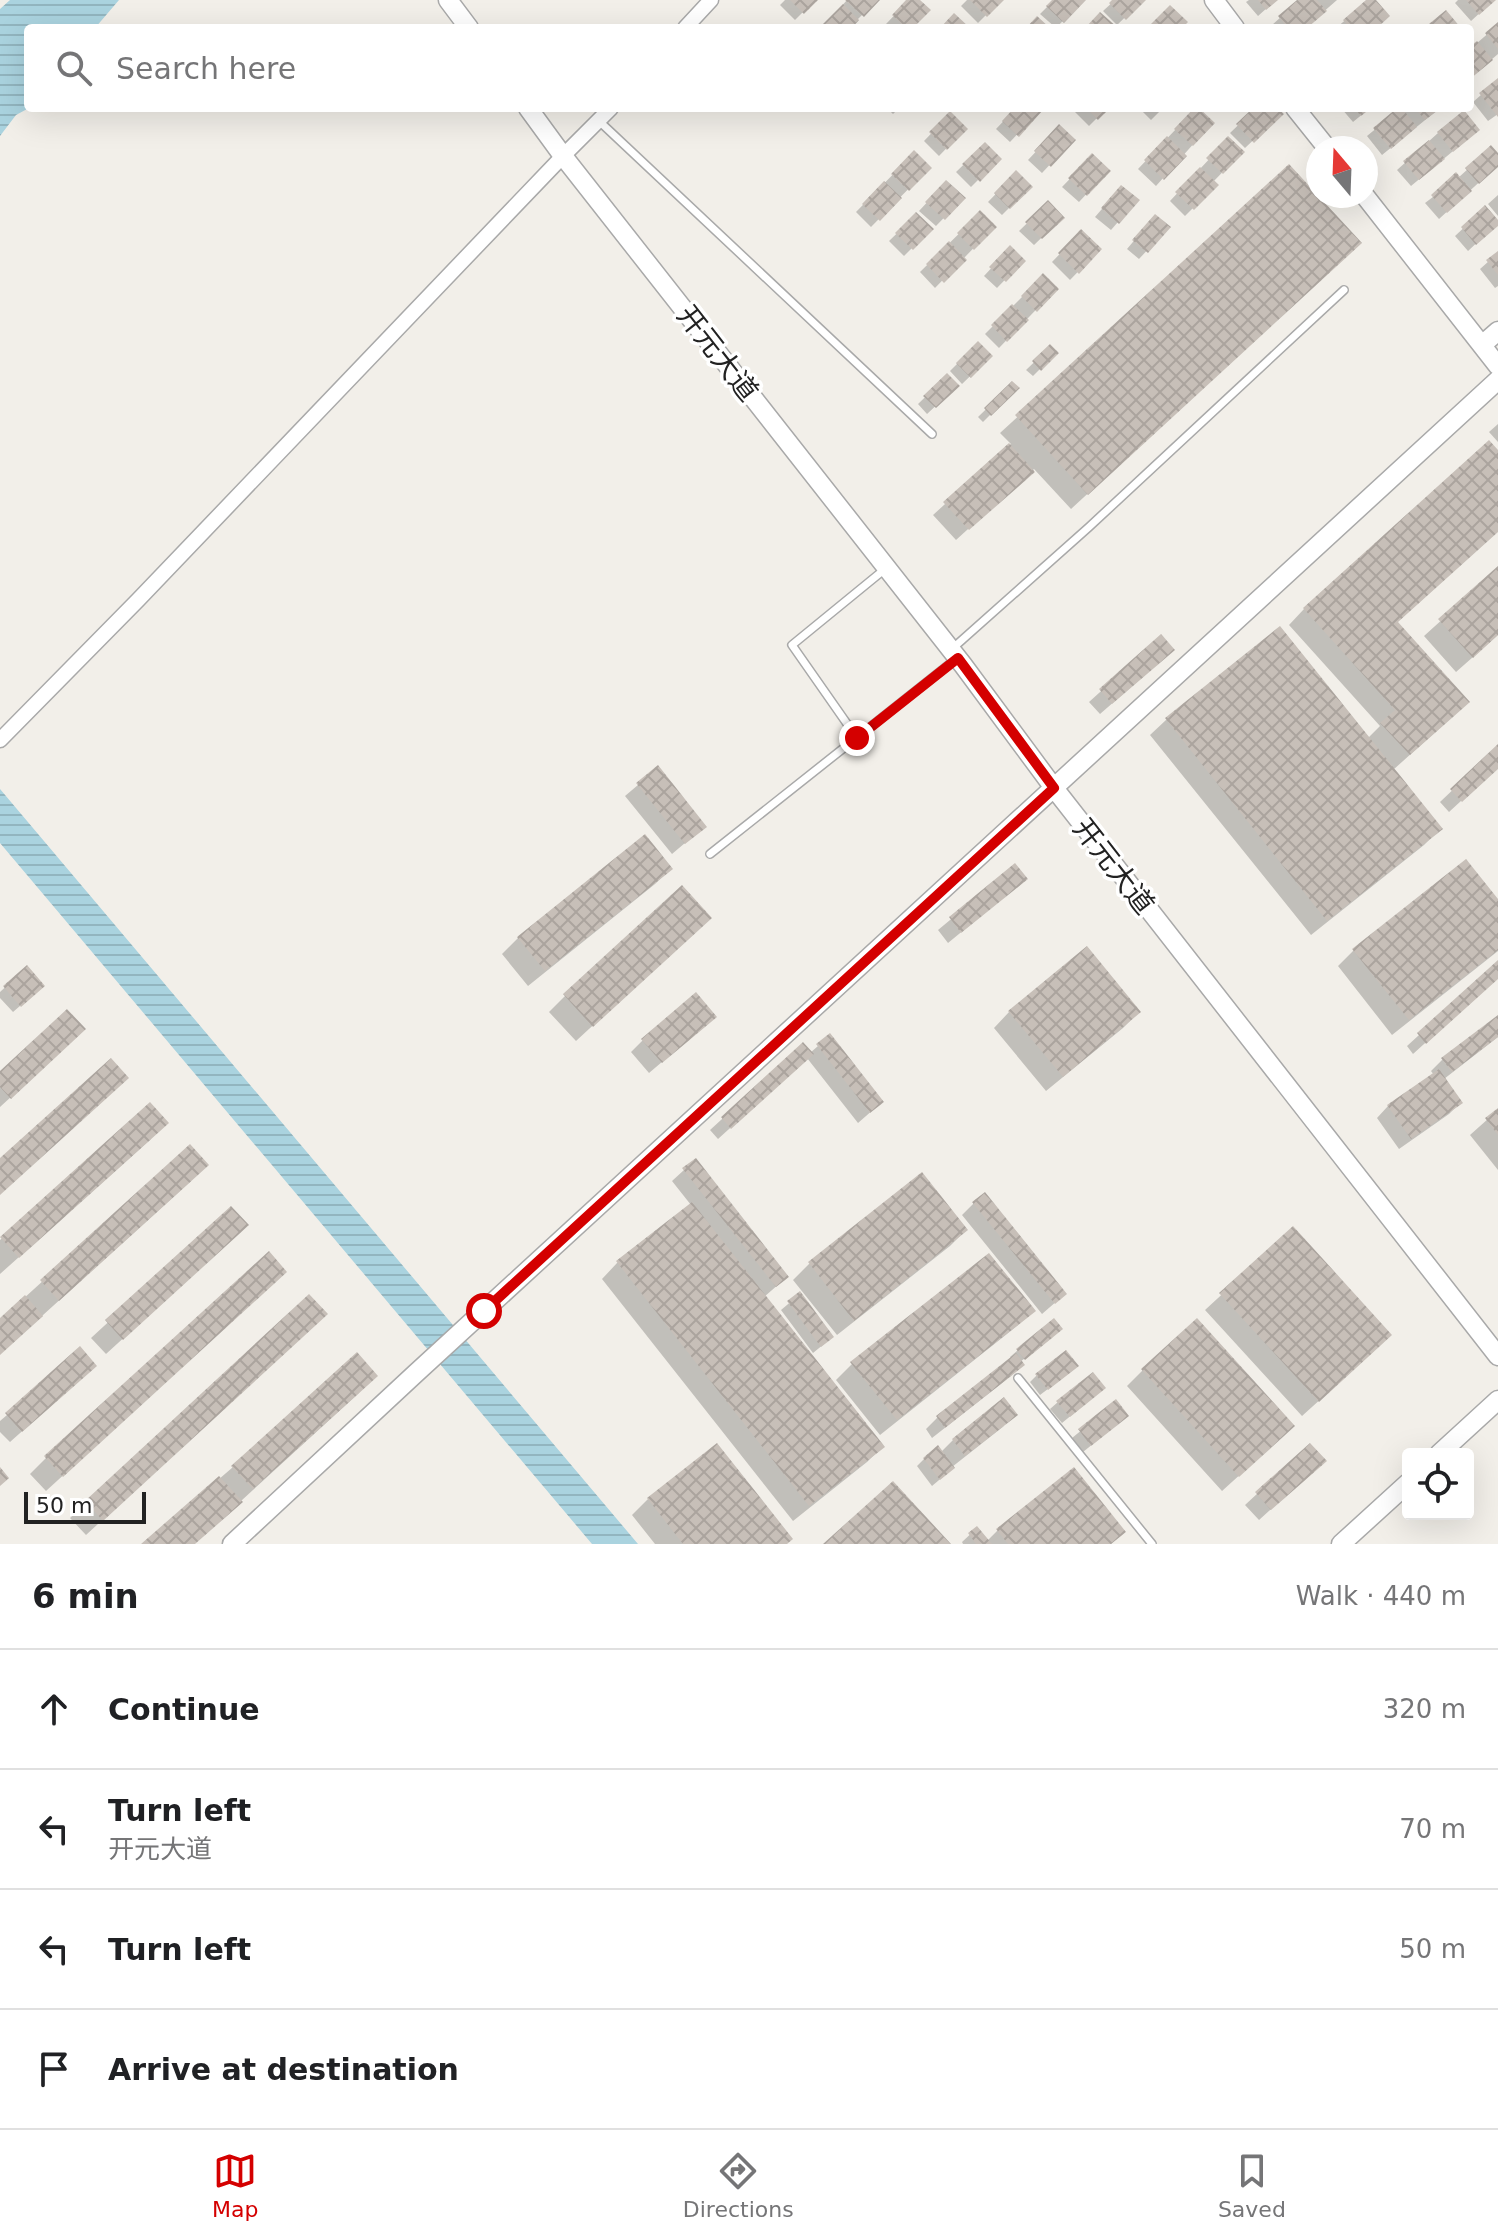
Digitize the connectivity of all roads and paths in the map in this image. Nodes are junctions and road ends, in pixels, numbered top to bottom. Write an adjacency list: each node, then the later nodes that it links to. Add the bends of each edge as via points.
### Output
1 (448, 0): 4 (street)
2 (711, 0): 5 (street)
3 (1214, 0): 6 (street)
4 (466, 24)
5 (689, 24)
6 (1232, 24)
7 (531, 112): 12 (street, 开元大道)
8 (607, 112): 10 (street)
9 (1298, 112): 11 (street)
10 (599, 121): 12 (street); 19 (lane)
11 (1317, 136)
12 (563, 156): 20 (street, 开元大道); 23 (street)
13 (1374, 208): 16 (street)
14 (1344, 290): 21 (lane)
15 (1498, 331): 16 (street)
16 (1482, 345): 17 (street)
17 (1498, 366)
18 (1498, 380): 24 (street)
19 (932, 434)
20 (886, 567): 21 (street, 开元大道); 22 (lane, via 792,645)
21 (954, 654): 22 (lane); 24 (street, 开元大道)
22 (857, 738): 25 (lane)
23 (0, 740)
24 (1054, 788): 26 (street, 开元大道); 31 (street)
25 (710, 854)
26 (1498, 1356)
27 (1018, 1378): 32 (lane)
28 (1498, 1400): 29 (street)
29 (1446, 1448)
30 (1402, 1488): 33 (street)
31 (232, 1544)
32 (1152, 1544)
33 (1341, 1544)

